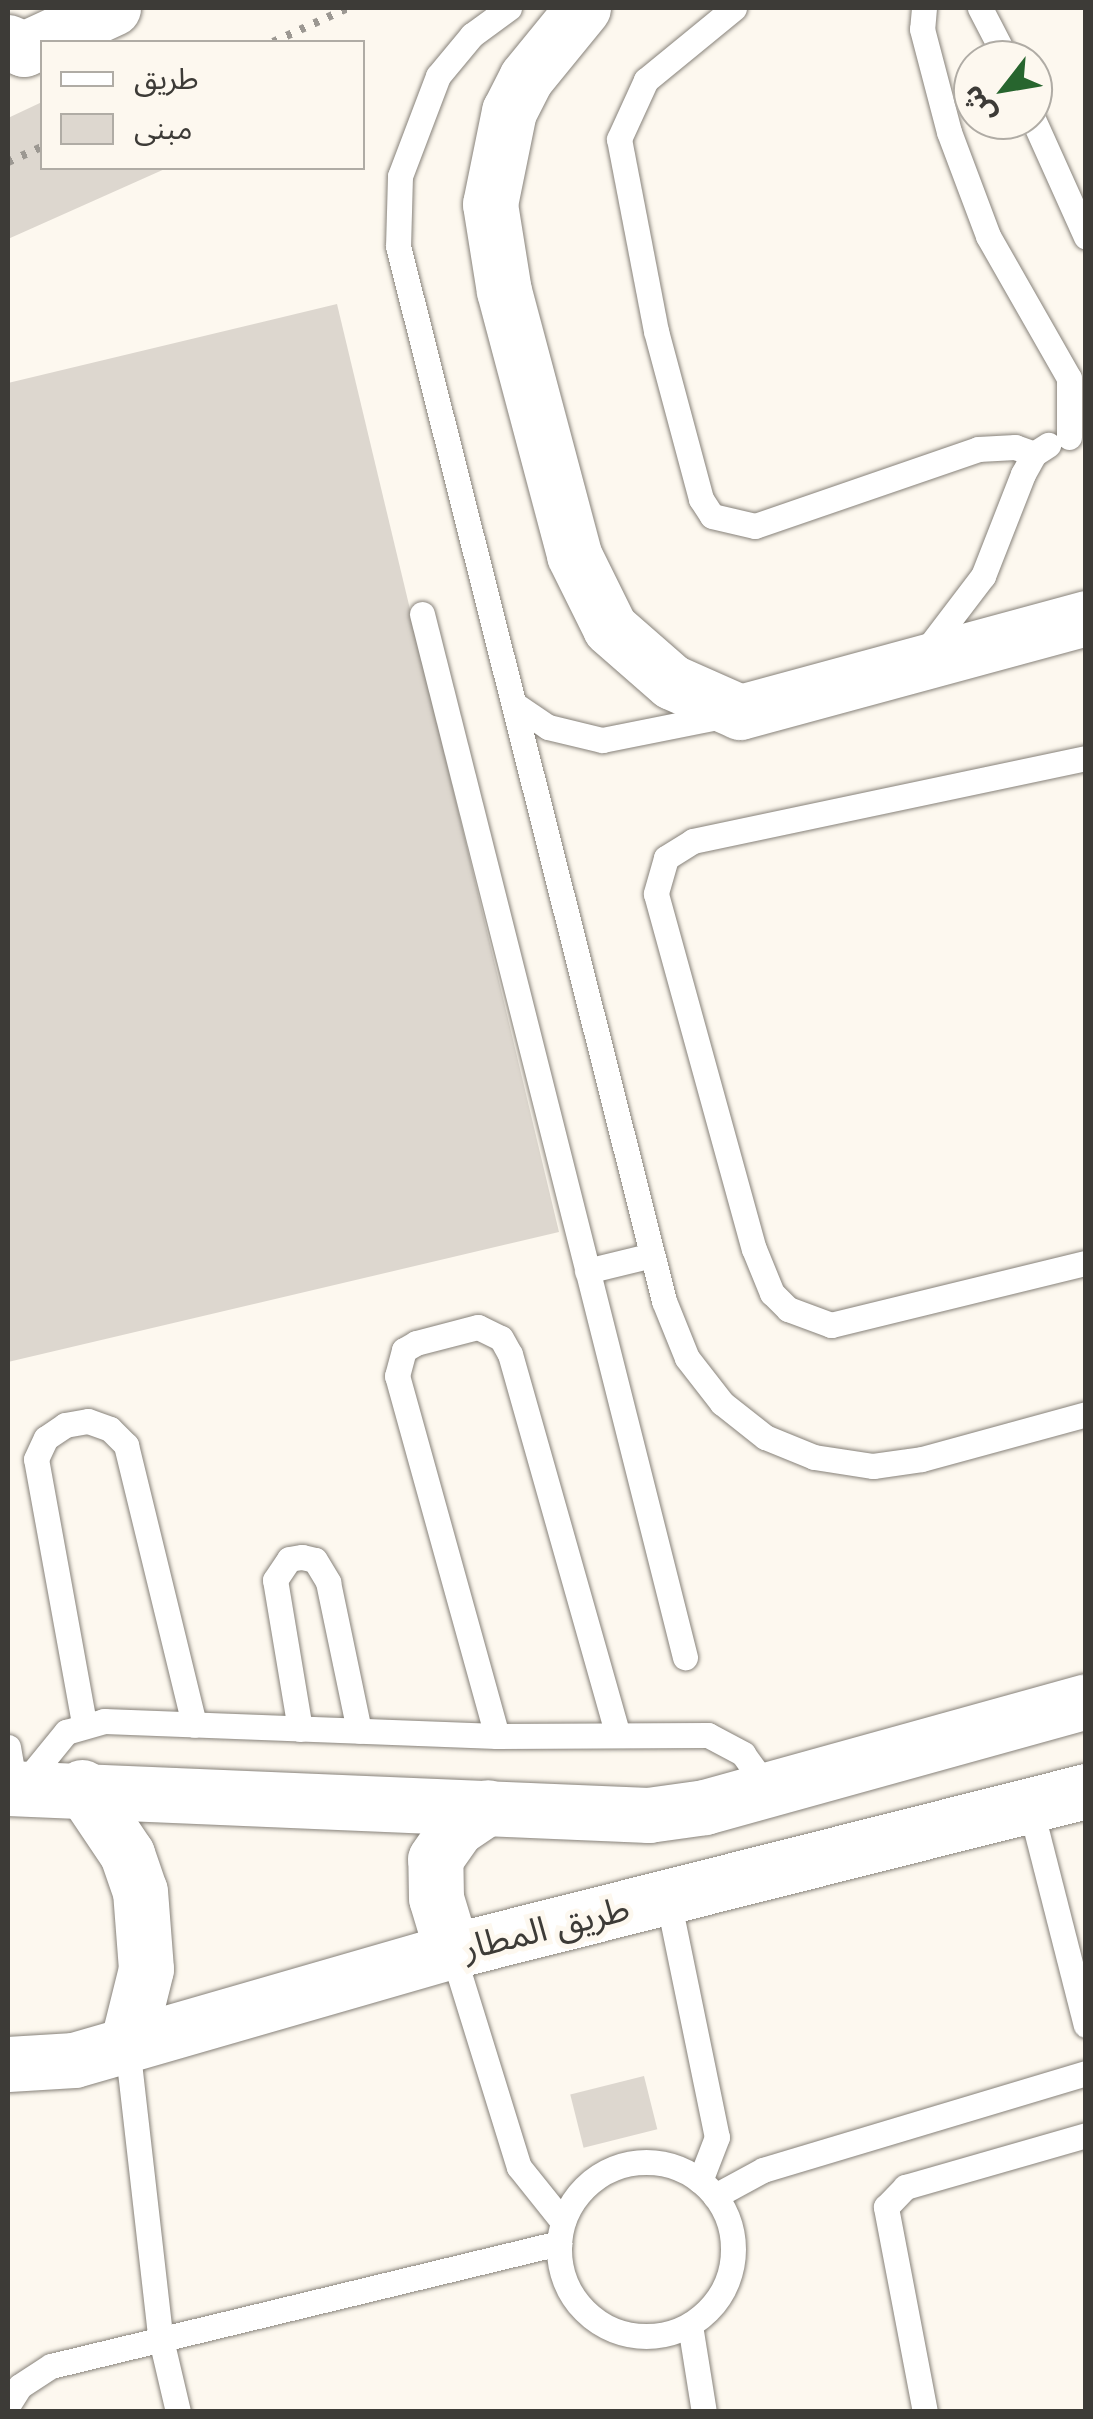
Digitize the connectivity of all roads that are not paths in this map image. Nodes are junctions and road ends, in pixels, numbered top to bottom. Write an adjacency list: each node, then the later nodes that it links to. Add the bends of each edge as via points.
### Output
1 (113, 8): 8 (street)
2 (509, 8): 16 (lane, via 472,35 438,76 400,176 398,246)
3 (582, 8): 17 (street, via 508,111 493,172 494,245 588,592 638,658 702,699)
4 (734, 8): 12 (lane, via 646,80 619,139 656,332 701,499 712,516 755,526 978,449 1015,447)
5 (924, 8): 11 (lane, via 922,30 949,132 988,236 1068,378)
6 (980, 8): 7 (lane)
7 (997, 40)
8 (13, 49)
9 (1042, 140): 10 (lane)
10 (1086, 237)
11 (1077, 436): 12 (lane)
12 (1034, 454): 15 (lane, via 983,576)
13 (422, 614): 21 (lane)
14 (1074, 628): 15 (street)
15 (916, 664): 17 (street)
16 (514, 704): 17 (lane, via 548,726 602,740); 19 (lane)
17 (740, 712)
18 (1086, 758): 20 (lane, via 693,842 666,858 656,894 754,1249 772,1293 788,1310 831,1325)
19 (652, 1256): 21 (lane); 22 (lane, via 688,1358 722,1403 765,1437 814,1457 873,1466)
20 (1086, 1264)
21 (587, 1271): 23 (lane)
22 (1086, 1414)
23 (686, 1657)
24 (1086, 1701): 33 (street)
25 (84, 1723): 26 (lane); 26 (lane, via 36,1459 46,1438 65,1424 88,1421 126,1445); 31 (lane)
26 (194, 1725): 27 (lane)
27 (300, 1729): 28 (lane); 28 (lane, via 275,1580 290,1558 302,1556 314,1560 328,1582)
28 (359, 1732): 30 (lane)
29 (618, 1732): 30 (lane); 30 (lane, via 510,1354 501,1338 478,1327 404,1350 397,1376); 33 (lane, via 708,1735 743,1754)
30 (497, 1736)
31 (13, 1777): 32 (street)
32 (82, 1788): 36 (street); 41 (street, via 108,1820 140,1891 146,1968)
33 (769, 1790): 36 (street, via 648,1816); 37 (street)
34 (1086, 1790): 35 (street, طريق المطار)
35 (1030, 1806): 37 (street, طريق المطار); 40 (lane)
36 (488, 1807): 39 (street, via 444,1842 435,1859 432,1879)
37 (786, 1872): 38 (street, طريق المطار)
38 (668, 1899): 39 (street, طريق المطار); 45 (lane, via 717,2137)
39 (452, 1951): 41 (street, طريق المطار); 46 (lane, via 520,2167)
40 (1086, 2026)
41 (128, 2045): 42 (street, طريق المطار); 48 (lane)
42 (16, 2069)
43 (1086, 2073): 45 (lane)
44 (1086, 2135): 52 (lane, via 905,2187 886,2207)
45 (708, 2189): 46 (lane, via 662,2163 621,2166 585,2186); 47 (lane, via 732,2234 730,2276 708,2312)
46 (561, 2232): 47 (lane, via 577,2302 610,2328 651,2336); 48 (lane)
47 (690, 2324): 51 (lane)
48 (160, 2335): 49 (lane, via 52,2366 20,2386); 50 (lane)
49 (8, 2404)
50 (178, 2412)
51 (704, 2412)
52 (925, 2412)

